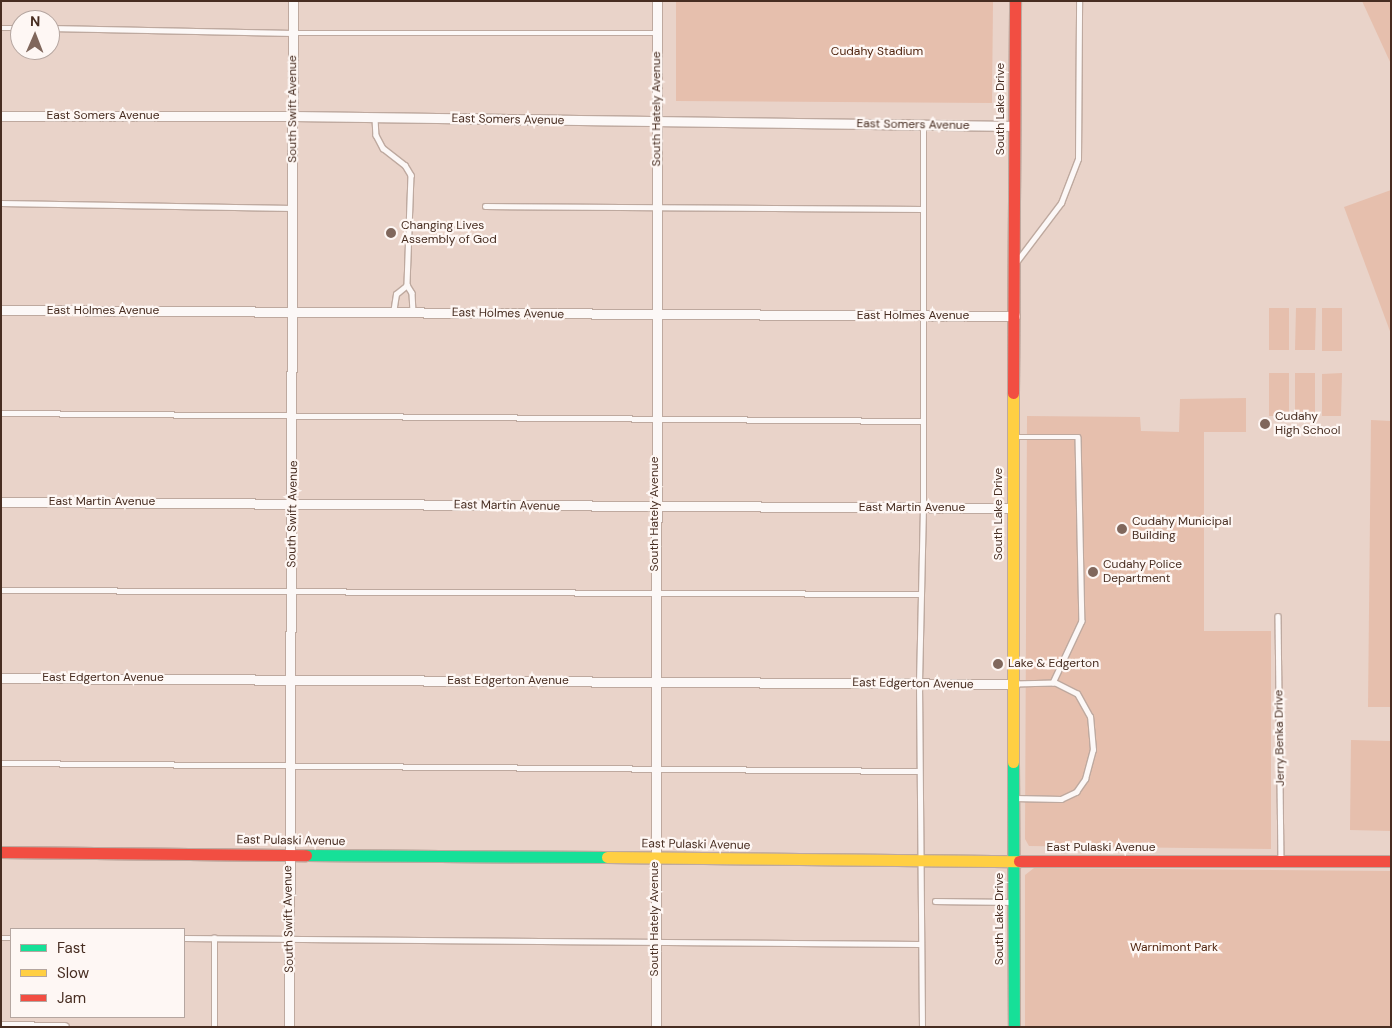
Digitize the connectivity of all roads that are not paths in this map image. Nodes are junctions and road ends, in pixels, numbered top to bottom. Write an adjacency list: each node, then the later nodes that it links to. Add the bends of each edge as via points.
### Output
1 (293, 1): 7 (street, South Swift Avenue)
2 (657, 1): 6 (street, South Hately Avenue)
3 (1016, 1): 13 (street, South Lake Drive)
4 (1079, 1): 19 (lane, via 1078,160 1060,203)
5 (60, 28): 7 (lane)
6 (657, 32): 7 (lane); 11 (street, South Hately Avenue)
7 (293, 33): 9 (street, South Swift Avenue)
8 (1, 116): 9 (street, East Somers Avenue)
9 (293, 116): 10 (street, East Somers Avenue); 16 (street, South Swift Avenue)
10 (375, 118): 11 (street, East Somers Avenue); 20 (lane, via 376,135 383,148 405,164 411,175)
11 (657, 122): 12 (street, East Somers Avenue); 17 (street, South Hately Avenue)
12 (923, 125): 13 (street, East Somers Avenue); 18 (lane)
13 (1015, 126): 19 (street, South Lake Drive)
14 (1, 204): 16 (lane)
15 (485, 206): 17 (lane)
16 (294, 208): 22 (street, South Swift Avenue)
17 (656, 209): 18 (lane); 25 (street, South Hately Avenue)
18 (923, 210): 26 (lane)
19 (1015, 264): 27 (street, South Lake Drive)
20 (408, 285): 23 (lane, via 396,294); 24 (lane, via 412,293)
21 (1, 310): 22 (street, East Holmes Avenue)
22 (294, 312): 23 (street, East Holmes Avenue); 29 (street, South Swift Avenue)
23 (393, 313): 24 (street, East Holmes Avenue)
24 (413, 313): 25 (street, East Holmes Avenue)
25 (655, 316): 26 (street, East Holmes Avenue); 30 (street, South Hately Avenue)
26 (923, 316): 27 (street, East Holmes Avenue); 31 (lane)
27 (1014, 316): 32 (street, South Lake Drive)
28 (1, 413): 29 (lane)
29 (294, 418): 30 (lane); 34 (street, South Swift Avenue)
30 (655, 420): 31 (lane); 35 (street, South Hately Avenue)
31 (923, 421): 36 (lane)
32 (1013, 437): 37 (street, South Lake Drive); 47 (lane, via 1078,437 1082,621)
33 (1, 502): 34 (street, East Martin Avenue)
34 (292, 503): 35 (street, East Martin Avenue); 39 (street, South Swift Avenue)
35 (655, 508): 36 (street, East Martin Avenue); 40 (street, South Hately Avenue)
36 (923, 508): 37 (street, East Martin Avenue); 41 (lane)
37 (1012, 508): 48 (street, South Lake Drive)
38 (1, 590): 39 (lane)
39 (292, 590): 40 (lane); 44 (street, South Swift Avenue)
40 (654, 591): 41 (lane); 45 (street, South Hately Avenue)
41 (921, 594): 46 (lane)
42 (1278, 616): 59 (lane, Jerry Benka Drive)
43 (1, 678): 44 (street, East Edgerton Avenue)
44 (290, 680): 45 (street, East Edgerton Avenue); 50 (street, South Swift Avenue)
45 (655, 682): 46 (street, East Edgerton Avenue); 51 (street, South Hately Avenue)
46 (919, 683): 48 (street, East Edgerton Avenue); 52 (lane)
47 (1053, 683): 48 (lane); 53 (lane, via 1077,694 1090,716 1093,750 1085,779 1076,792 1061,799)
48 (1015, 684): 53 (street, South Lake Drive)
49 (1, 763): 50 (lane)
50 (289, 766): 51 (lane); 55 (street, South Swift Avenue)
51 (656, 771): 52 (lane); 56 (street, South Hately Avenue)
52 (919, 771): 57 (lane)
53 (1014, 798): 58 (street, South Lake Drive)
54 (1, 852): 55 (street, East Pulaski Avenue)
55 (288, 855): 56 (street, East Pulaski Avenue); 65 (street, South Swift Avenue)
56 (655, 858): 57 (street, East Pulaski Avenue); 66 (street, South Hately Avenue)
57 (920, 861): 58 (street, East Pulaski Avenue); 67 (lane)
58 (1014, 861): 59 (street, East Pulaski Avenue); 62 (street, South Lake Drive)
59 (1281, 861): 60 (street, East Pulaski Avenue)
60 (1391, 861)
61 (935, 901): 62 (lane)
62 (1014, 902): 74 (street, South Lake Drive)
63 (185, 938): 64 (lane)
64 (214, 938): 65 (lane); 70 (lane)
65 (289, 938): 66 (lane); 71 (street, South Swift Avenue)
66 (655, 943): 67 (lane); 72 (street, South Hately Avenue)
67 (920, 944): 73 (lane)
68 (1, 1026): 69 (street)
69 (64, 1027)
70 (214, 1027)
71 (289, 1027)
72 (656, 1027)
73 (922, 1027)
74 (1014, 1027)

